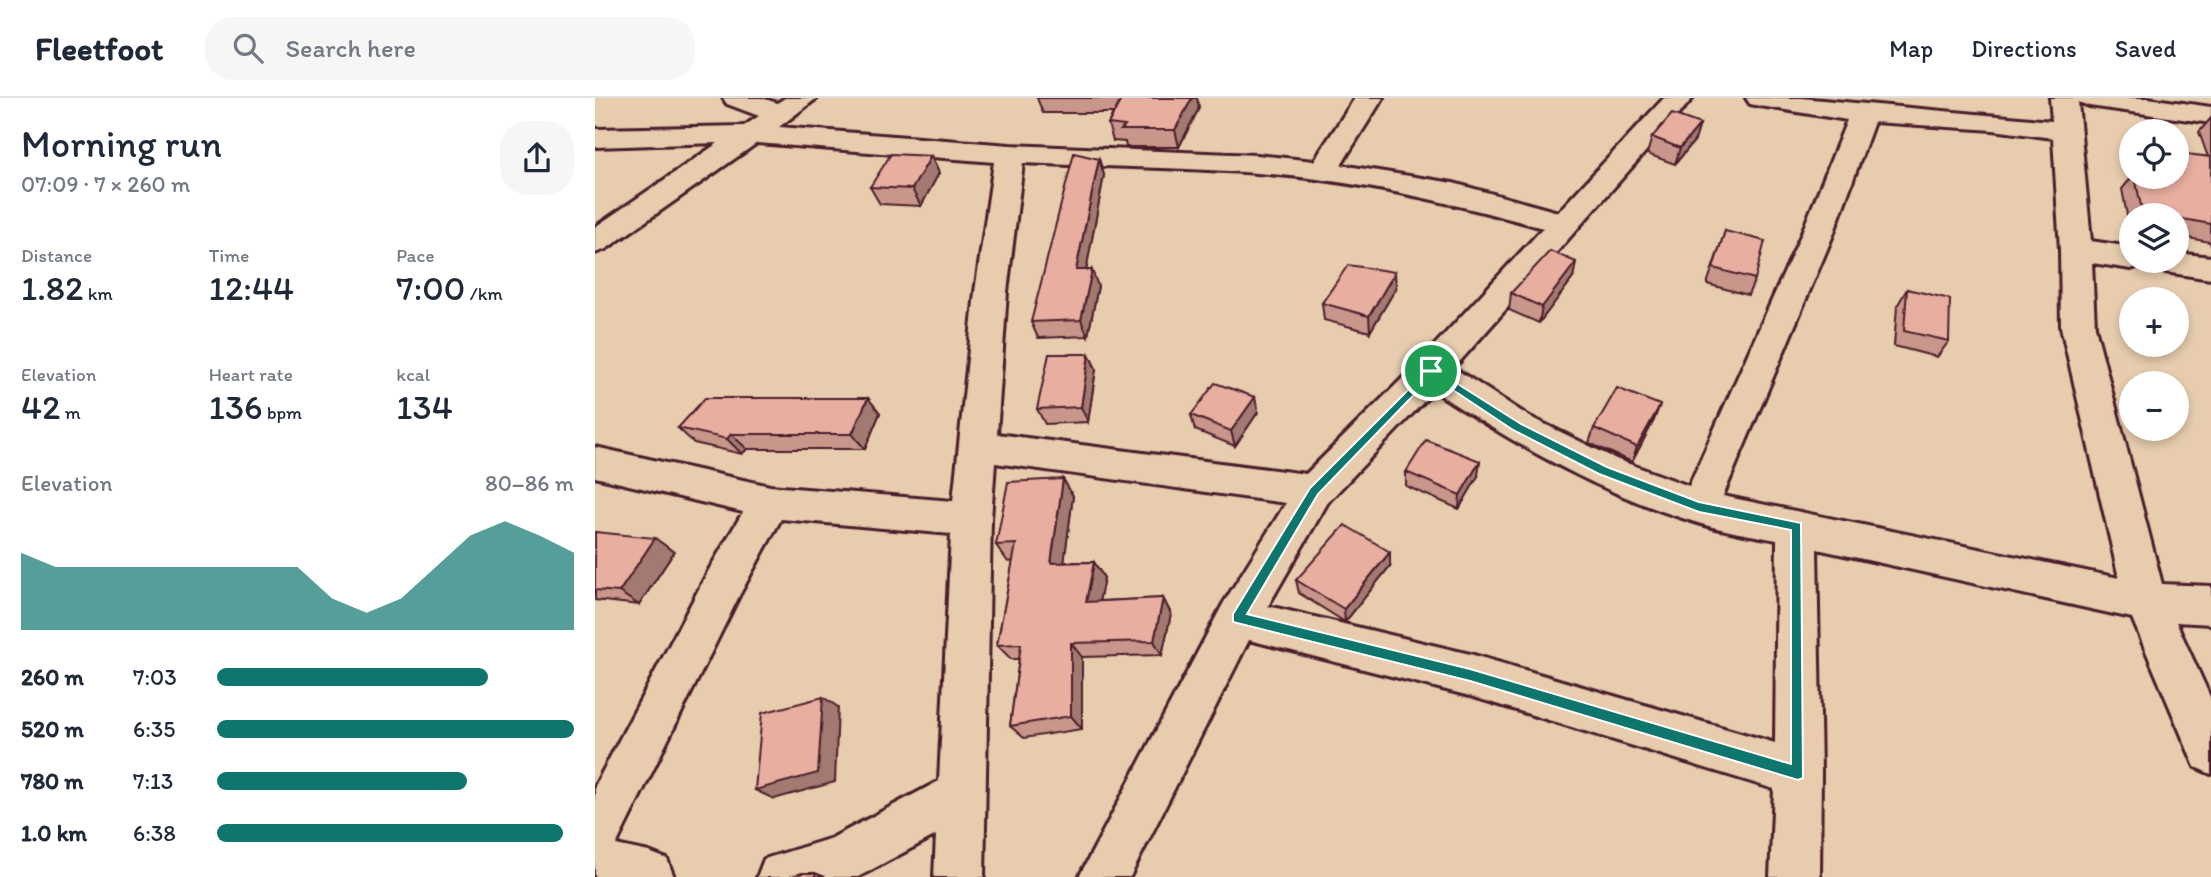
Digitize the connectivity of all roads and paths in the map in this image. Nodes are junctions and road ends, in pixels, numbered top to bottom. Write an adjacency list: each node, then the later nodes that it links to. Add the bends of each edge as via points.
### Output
1 (737, 98): 6 (street)
2 (1369, 98): 13 (street)
3 (1679, 98): 14 (street)
4 (1760, 98): 7 (street)
5 (2089, 98): 9 (street)
6 (791, 106): 10 (street)
7 (1863, 115): 8 (street, via 1982,121); 25 (street)
8 (2065, 115): 16 (street)
9 (2211, 115)
10 (753, 134): 11 (street); 12 (street); 15 (street)
11 (595, 138)
12 (1010, 154): 13 (street, via 1246,163); 21 (street)
13 (1322, 171): 14 (street, via 1453,192)
14 (1566, 223): 20 (street)
15 (595, 242)
16 (2076, 250): 17 (street); 28 (street, via 2078,327)
17 (2119, 256)
18 (2189, 265): 19 (street)
19 (2211, 268)
20 (1431, 371): 23 (street); 25 (street, via 1517,427 1603,470)
21 (977, 446): 23 (street); 26 (street)
22 (595, 462): 24 (street)
23 (1314, 491): 30 (street)
24 (771, 502): 26 (street); 34 (street, via 725,581)
25 (1699, 507): 27 (street)
26 (971, 519): 33 (street)
27 (1797, 526): 28 (street); 32 (street)
28 (2147, 602): 29 (street); 31 (street)
29 (2211, 606)
30 (1238, 618): 32 (street, via 1470,675); 39 (street)
31 (2211, 751)
32 (1798, 773): 40 (street)
33 (961, 795): 37 (street, via 840,860); 38 (street)
34 (595, 836)
35 (595, 865): 36 (street)
36 (649, 877)
37 (782, 877)
38 (959, 877)
39 (1104, 877)
40 (1795, 877)

